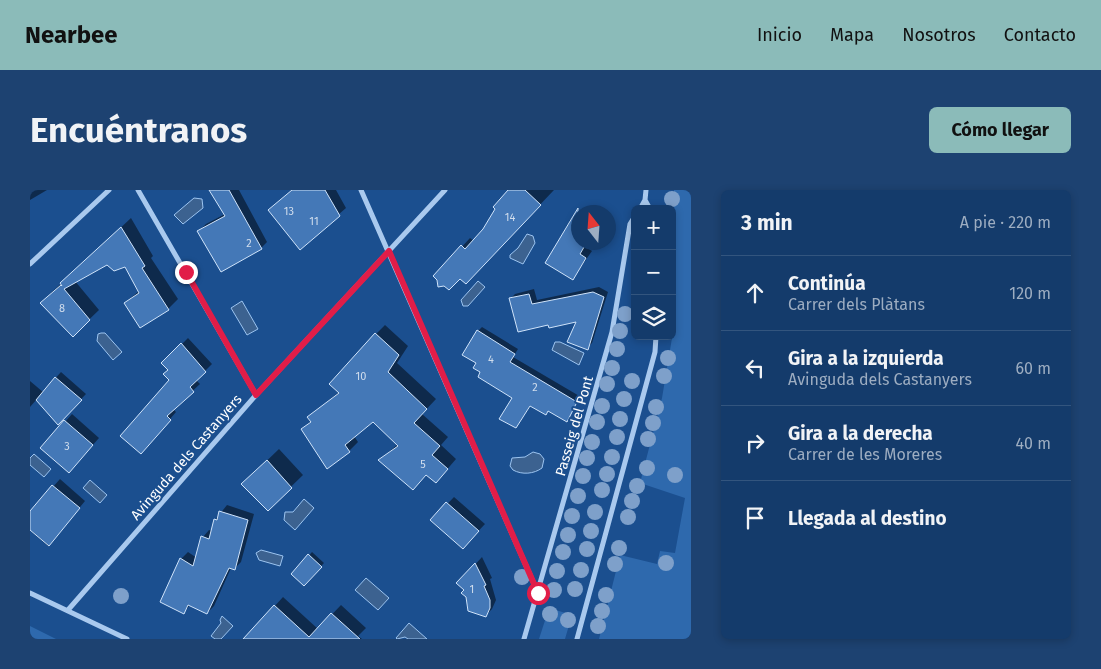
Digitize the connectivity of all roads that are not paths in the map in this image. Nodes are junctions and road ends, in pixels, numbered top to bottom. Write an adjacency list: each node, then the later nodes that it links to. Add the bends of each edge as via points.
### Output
1 (110, 190): 11 (street)
2 (138, 190): 13 (street)
3 (361, 190): 10 (street)
4 (445, 190): 10 (street, Avinguda dels Castanyers)
5 (646, 190): 6 (street)
6 (646, 200): 7 (street); 8 (street)
7 (643, 205)
8 (648, 205)
9 (631, 222): 15 (street, Passeig del Pont, via 612,332)
10 (389, 251): 13 (street, Avinguda dels Castanyers); 15 (street)
11 (30, 264)
12 (656, 340): 19 (street)
13 (256, 395): 16 (street, Avinguda dels Castanyers)
14 (30, 593): 16 (street)
15 (538, 593): 18 (street, Passeig del Pont)
16 (68, 610): 17 (street)
17 (127, 639)
18 (524, 639)
19 (577, 639)

